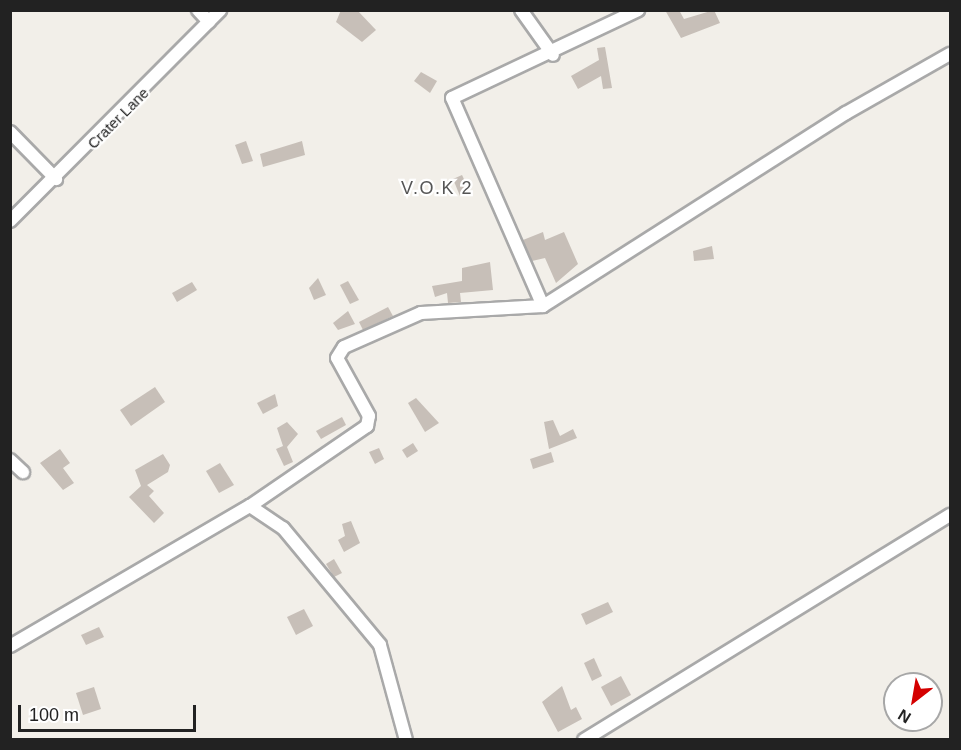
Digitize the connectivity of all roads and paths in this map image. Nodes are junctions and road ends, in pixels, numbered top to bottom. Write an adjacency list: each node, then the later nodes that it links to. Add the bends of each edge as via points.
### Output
1 (198, 10): 5 (street)
2 (220, 10): 5 (street, Crater Lane)
3 (522, 10): 7 (street)
4 (638, 10): 7 (street)
5 (209, 22): 9 (street, Crater Lane)
6 (951, 54): 11 (street, via 846,113)
7 (553, 55): 11 (street, via 452,98)
8 (10, 132): 9 (street)
9 (56, 179): 10 (street, Crater Lane)
10 (10, 221)
11 (543, 306): 14 (street, via 421,313 344,347 337,358 369,416 367,426)
12 (10, 460): 13 (street)
13 (23, 472)
14 (250, 506): 16 (street); 17 (street, via 283,528 380,645)
15 (951, 514): 18 (street)
16 (10, 646)
17 (406, 740)
18 (584, 740)

